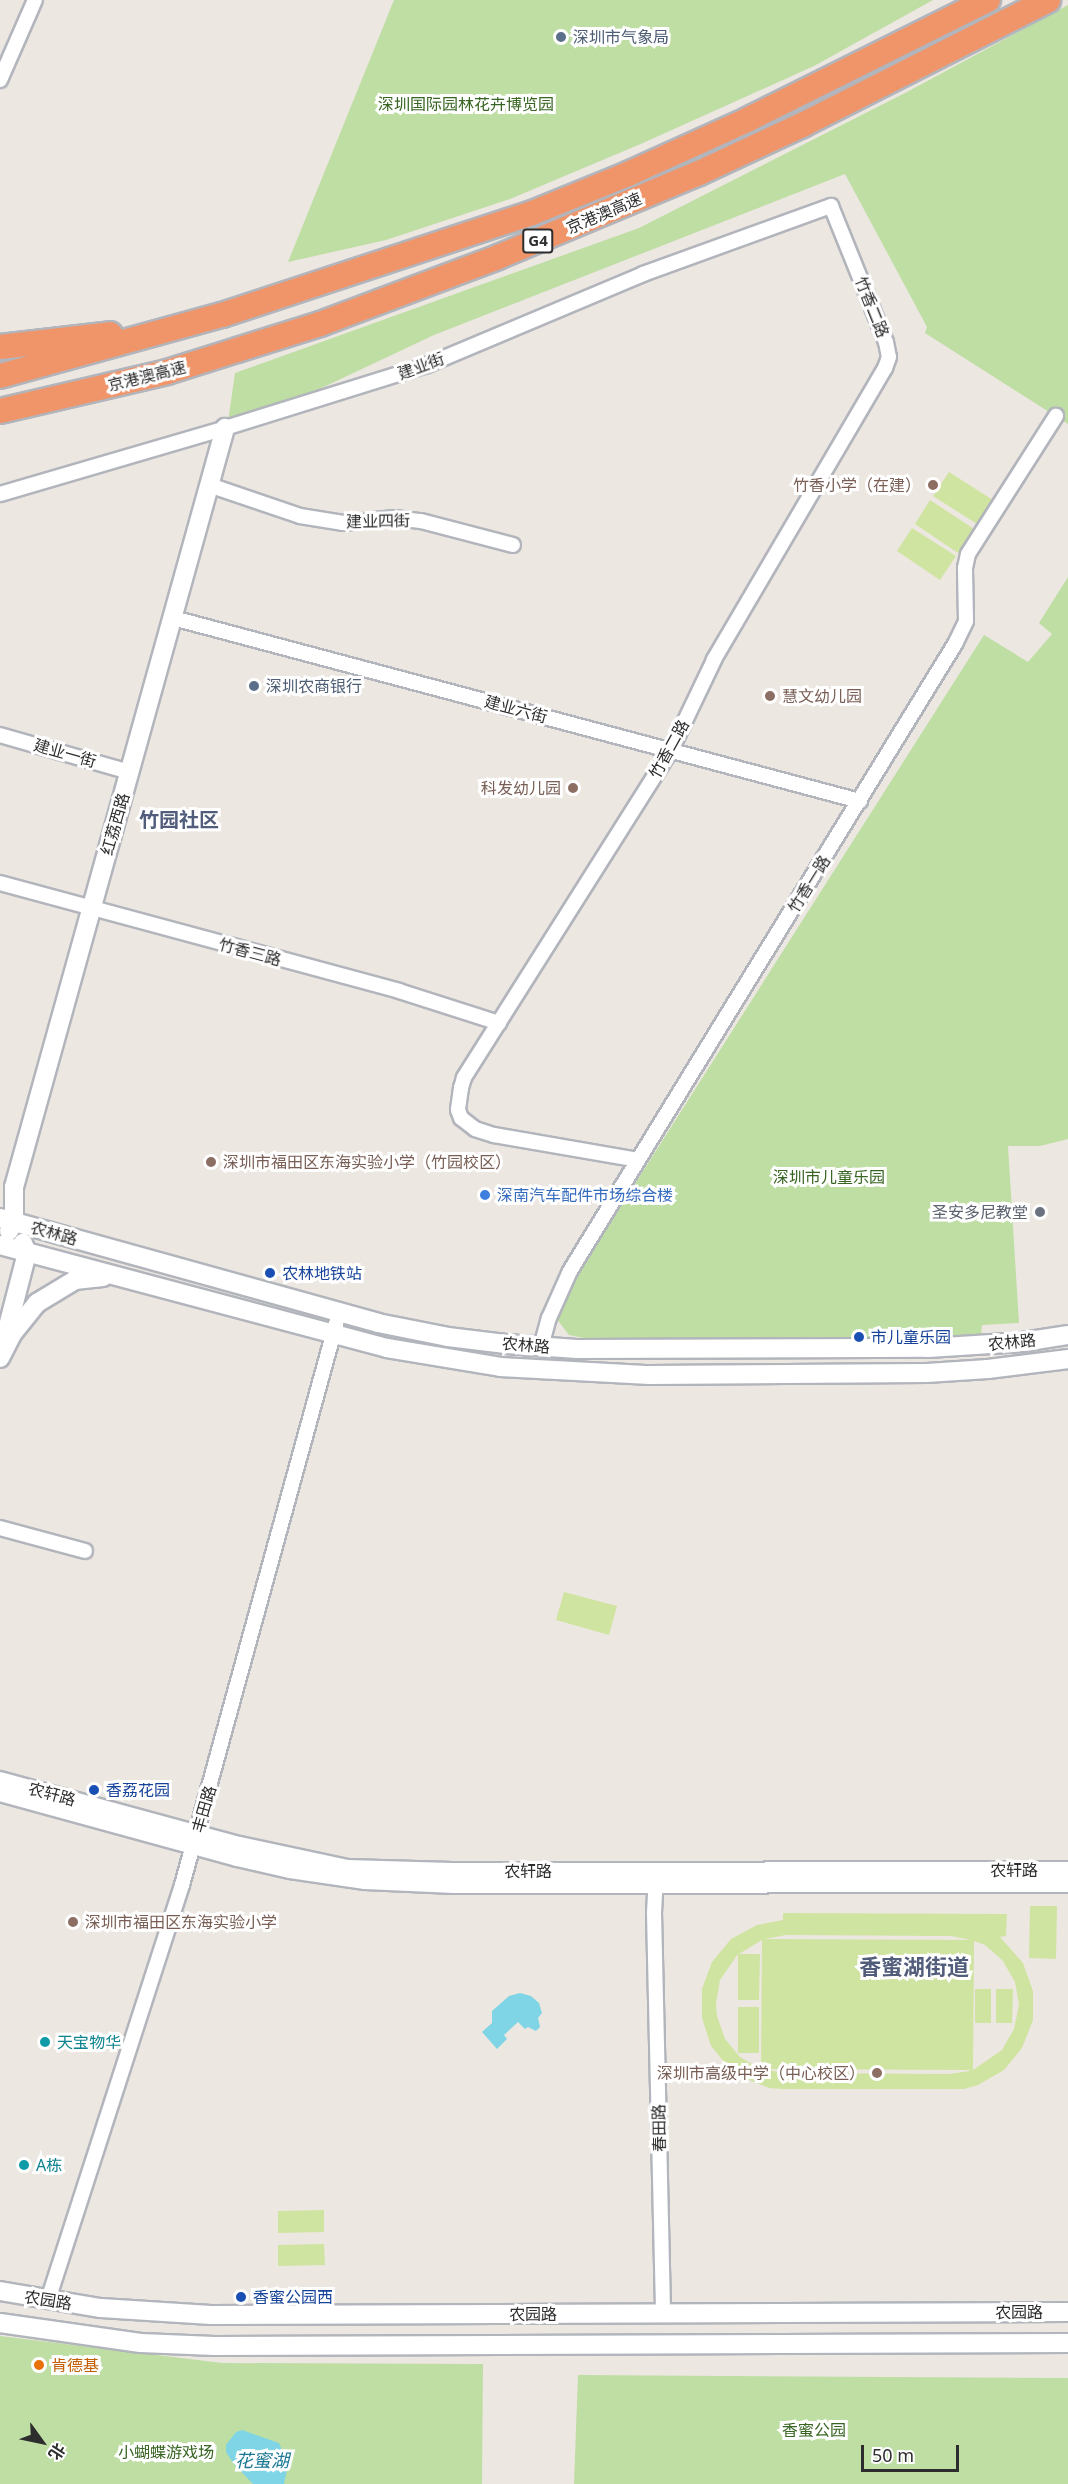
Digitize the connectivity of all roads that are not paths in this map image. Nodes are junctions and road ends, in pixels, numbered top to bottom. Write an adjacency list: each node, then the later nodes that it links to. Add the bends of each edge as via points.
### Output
1 (35, 0): 4 (street)
2 (988, 0): 6 (highway, 京港澳高速 / G4, via 749,119 628,174 532,213)
3 (1048, 0): 8 (highway, 京港澳高速 / G4, via 801,125 597,217 320,324)
4 (0, 80)
5 (831, 206): 13 (street, 建业街, via 643,274 427,365); 19 (street, 竹香二路, via 889,357 714,660)
6 (222, 315): 7 (highway, via 106,335); 9 (highway, 京港澳高速 / G4)
7 (0, 347)
8 (167, 372): 10 (highway, 京港澳高速 / G4); 12 (highway)
9 (0, 376)
10 (0, 411)
11 (1056, 416): 21 (street, 竹香一路, via 969,554 965,568 966,621)
12 (0, 425)
13 (225, 429): 14 (main road, 红荔西路); 15 (street, 建业街)
14 (209, 485): 16 (street, 建业四街, via 300,516 343,523 421,520); 17 (main road, 红荔西路)
15 (0, 494)
16 (513, 545)
17 (173, 618): 19 (street, 建业六街); 20 (main road, 红荔西路)
18 (0, 735): 20 (street, 建业一街)
19 (671, 750): 21 (street, 建业六街); 24 (street, 竹香二路)
20 (130, 772): 23 (main road, 红荔西路)
21 (860, 801): 25 (street, 竹香一路)
22 (0, 883): 23 (street, 竹香三路)
23 (92, 909): 24 (street, 竹香三路, via 399,991); 26 (main road, 红荔西路)
24 (499, 1023): 25 (street, 竹香二路, via 461,1088 458,1110 466,1124 494,1136)
25 (638, 1160): 33 (street, 竹香一路, via 570,1271)
26 (7, 1220): 27 (main road, 红荔西路); 28 (main road, 红荔西路); 30 (main road, 农林路)
27 (1, 1249): 28 (main road, 农林路)
28 (27, 1252): 29 (main road, 农林路); 34 (main road)
29 (122, 1277): 31 (main road, 农林路); 34 (main road, via 75,1280 37,1303 12,1334)
30 (339, 1312): 31 (street, 丰田路); 33 (main road, 农林路, via 448,1336)
31 (332, 1333): 35 (main road, 农林路, via 442,1358 572,1373 927,1373); 40 (street, 丰田路)
32 (1068, 1335): 33 (main road, 农林路, via 928,1348)
33 (541, 1347)
34 (0, 1357)
35 (1068, 1359)
36 (0, 1528): 37 (street)
37 (85, 1551)
38 (0, 1780): 40 (street, 农轩路)
39 (0, 1793): 40 (street, 农轩路)
40 (195, 1840): 42 (street, 农轩路, via 290,1870 365,1881 454,1885); 45 (street, 丰田路)
41 (1068, 1870): 42 (street, 农轩路)
42 (656, 1878): 43 (street, 农轩路); 47 (street, 春田路)
43 (1068, 1884)
44 (0, 2291): 45 (main road, 农园路)
45 (48, 2300): 47 (main road, 农园路, via 101,2308 211,2315)
46 (1068, 2312): 47 (main road, 农园路)
47 (663, 2313)
48 (0, 2323): 49 (main road, 农园路, via 141,2343 213,2346)
49 (1068, 2343)

